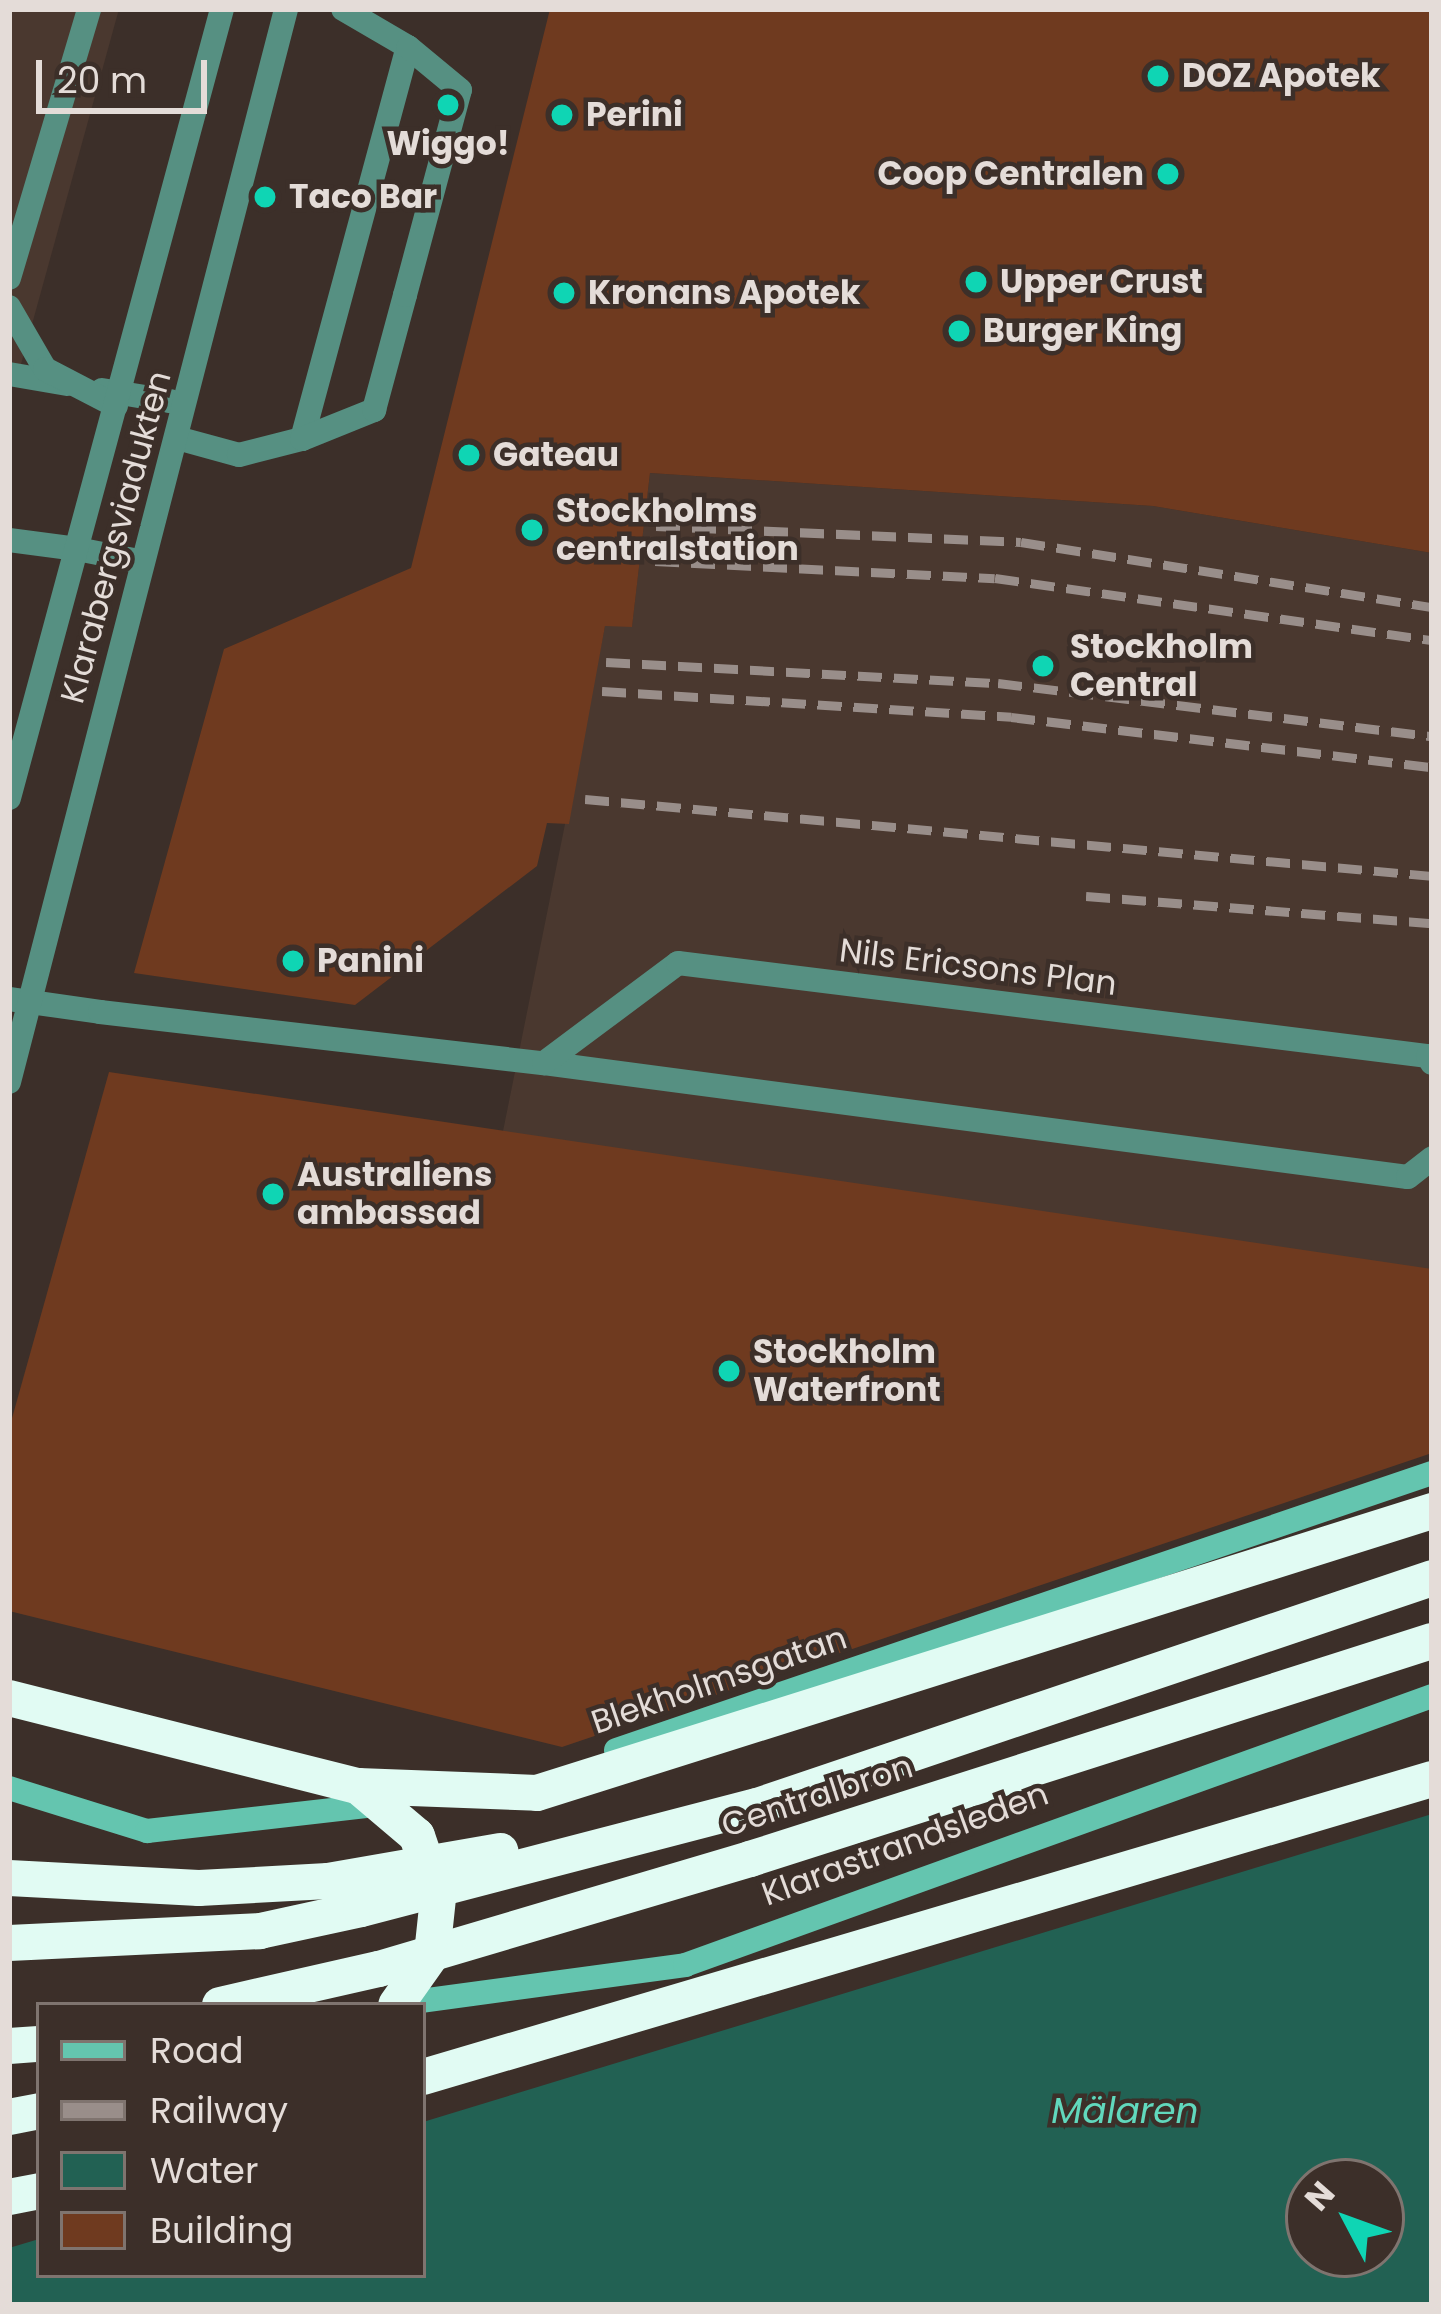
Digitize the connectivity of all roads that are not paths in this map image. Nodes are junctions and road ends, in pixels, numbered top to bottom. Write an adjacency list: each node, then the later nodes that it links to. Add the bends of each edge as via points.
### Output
1 (89, 9): 6 (street, bridge)
2 (222, 9): 10 (street, Klarabergsviadukten, bridge)
3 (286, 9): 11 (street, Klarabergsviadukten, bridge)
4 (343, 9): 5 (street)
5 (408, 47): 12 (street); 12 (street, via 460,90 399,318 374,410)
6 (9, 278)
7 (9, 307): 10 (street, bridge, via 45,369)
8 (9, 374): 9 (street)
9 (170, 401)
10 (116, 406): 14 (street, Klarabergsviadukten, bridge)
11 (177, 438): 12 (street, via 239,455); 15 (street, Klarabergsviadukten, bridge)
12 (302, 439)
13 (9, 540): 14 (street)
14 (77, 550): 15 (street); 16 (street, Klarabergsviadukten, bridge)
15 (143, 562): 17 (street, Klarabergsviadukten, bridge)
16 (9, 798)
17 (19, 1001): 18 (street, bridge); 20 (street, Klarabergsviadukten, bridge)
18 (544, 1063): 19 (street, Nils Ericsons Plan, bridge, via 678,963 1428,1056); 21 (street, via 1408,1177)
19 (1432, 1064)
20 (9, 1082)
21 (1432, 1158)
22 (1432, 1473): 30 (street, Blekholmsgatan, via 505,1787 147,1831)
23 (1432, 1510): 29 (highway, bridge, via 537,1793)
24 (1432, 1579): 31 (highway, Centralbron)
25 (1432, 1641): 34 (highway, Centralbron, via 750,1859 379,1970)
26 (1432, 1696): 36 (street, Klarastrandsleden, via 685,1965)
27 (9, 1698): 29 (highway)
28 (1432, 1779): 37 (highway)
29 (358, 1786): 35 (highway, bridge, via 417,1836 438,1898 432,1954)
30 (9, 1788)
31 (757, 1806): 32 (highway, via 328,1882 199,1888); 33 (highway, via 260,1931)
32 (9, 1877)
33 (9, 1943)
34 (234, 2002)
35 (395, 2002)
36 (415, 2002)
37 (426, 2077)

